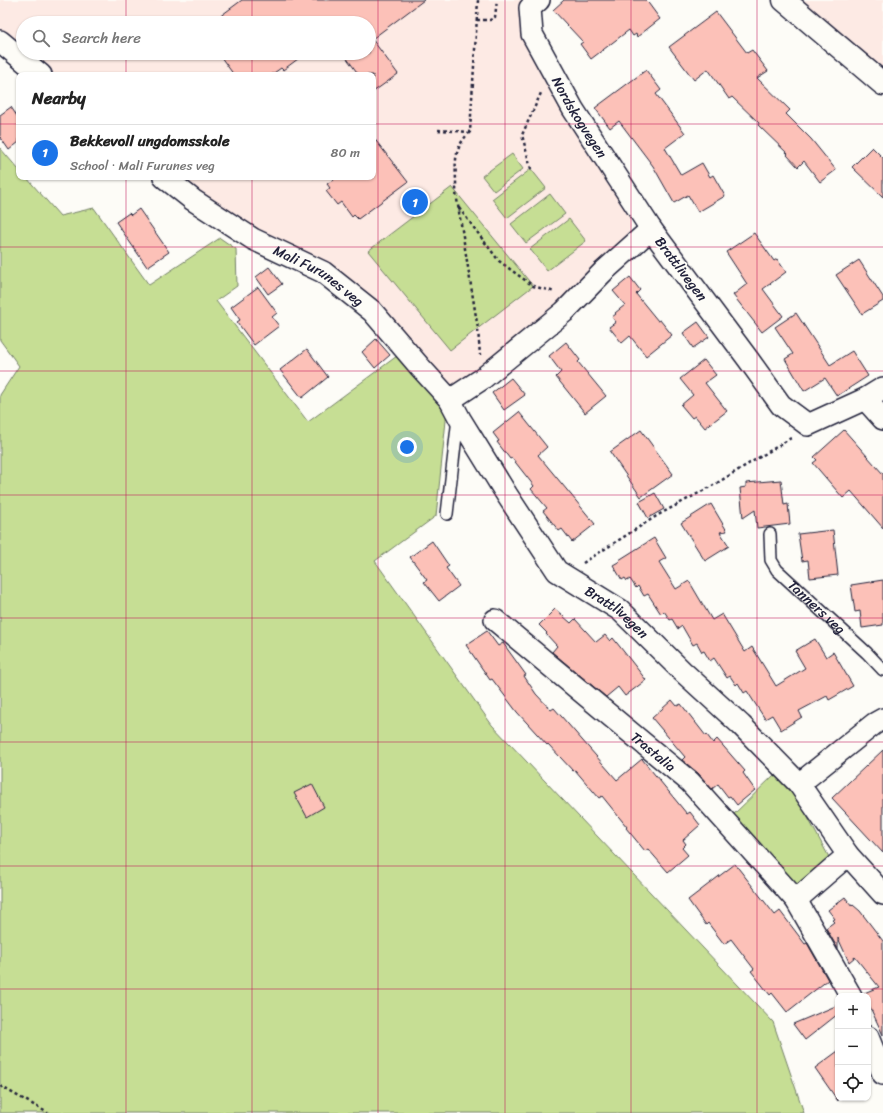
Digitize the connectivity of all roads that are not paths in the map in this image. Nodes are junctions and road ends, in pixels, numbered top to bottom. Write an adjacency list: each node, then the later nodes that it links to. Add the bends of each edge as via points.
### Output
1 (539, 0): 9 (street, Nordskogvegen, via 530,8 532,34 573,109)
2 (784, 0): 7 (main road)
3 (0, 41): 4 (street)
4 (16, 54)
5 (23, 60): 6 (street)
6 (37, 72)
7 (883, 84)
8 (168, 180): 12 (street, Mali Furunes veg, via 193,200 253,239 323,272 372,311)
9 (651, 229): 11 (street, Brattlivegen, via 781,405 808,425); 12 (street, Brattlivegen, via 603,272 564,312 482,379)
10 (883, 388): 11 (street)
11 (865, 399): 14 (street)
12 (450, 400): 13 (street, Brattlivegen)
13 (460, 419): 15 (lane); 20 (street, Brattlivegen, via 557,571 620,610)
14 (883, 419)
15 (448, 514)
16 (770, 534): 18 (lane, Tanners veg, via 771,560 778,570)
17 (495, 620): 23 (street, Trastalia, via 690,782)
18 (883, 670)
19 (883, 719): 20 (street)
20 (799, 784): 21 (street)
21 (848, 855): 22 (street); 23 (street)
22 (883, 894)
23 (796, 900): 24 (street, Trastalia)
24 (849, 993)
25 (871, 1044): 26 (street)
26 (883, 1074)

